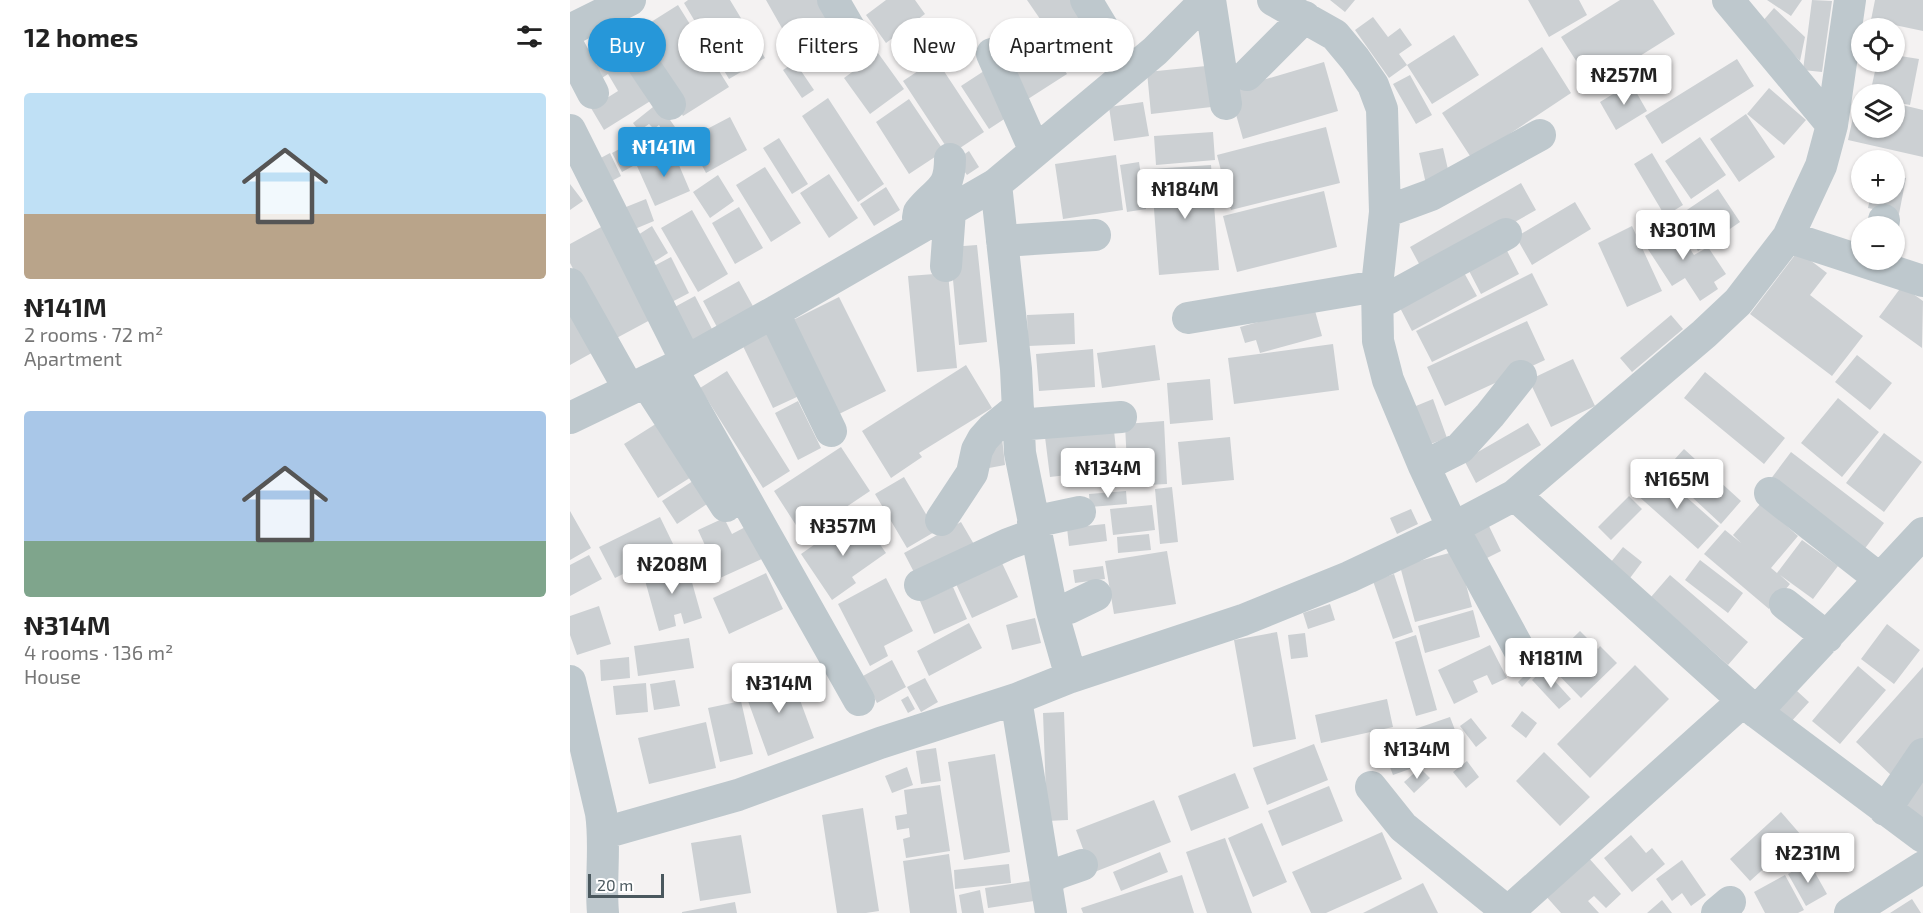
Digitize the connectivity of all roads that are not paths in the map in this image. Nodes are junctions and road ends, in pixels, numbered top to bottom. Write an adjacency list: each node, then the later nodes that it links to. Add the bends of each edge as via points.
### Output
1 (833, 0): 9 (street)
2 (1086, 0): 13 (street)
3 (1273, 0): 8 (street)
4 (1728, 0): 18 (street)
5 (1850, 0): 18 (street)
6 (1204, 1): 13 (street); 17 (street)
7 (619, 6): 10 (street); 16 (street)
8 (1305, 17): 14 (street); 25 (street, via 1335,35 1373,85 1382,109)
9 (843, 18)
10 (570, 30)
11 (570, 49): 15 (street)
12 (1000, 72): 21 (street)
13 (1128, 74): 21 (street)
14 (1247, 75)
15 (593, 93)
16 (670, 104)
17 (1226, 104)
18 (1832, 125): 29 (street, via 1821,166)
19 (570, 130): 39 (street)
20 (1539, 135): 25 (street, via 1431,195)
21 (1035, 151): 23 (street)
22 (950, 159): 26 (street, via 947,182 919,212)
23 (996, 184): 24 (street); 30 (street)
24 (950, 211): 26 (street); 32 (street)
25 (1385, 212): 36 (street)
26 (922, 226): 37 (street)
27 (1506, 234): 36 (street, via 1407,290)
28 (1095, 235): 30 (street)
29 (1788, 237): 31 (street); 47 (street, via 1738,302)
30 (1002, 241): 41 (street)
31 (1851, 255)
32 (946, 266)
33 (1896, 270): 34 (street)
34 (1923, 281)
35 (570, 284): 39 (street)
36 (1378, 295): 38 (street); 45 (street, via 1378,341 1388,380)
37 (776, 311): 39 (street); 44 (street)
38 (1188, 318)
39 (658, 375): 43 (street); 48 (street); 64 (street)
40 (1521, 376): 45 (street, via 1460,448)
41 (1018, 415): 42 (street, via 1030,424); 50 (street, via 992,429 983,439 972,472); 51 (street, via 1020,453)
42 (1121, 417)
43 (570, 418)
44 (831, 431)
45 (1424, 466): 52 (street)
46 (1770, 494): 54 (street)
47 (1515, 495): 52 (street); 65 (street)
48 (726, 506)
49 (1080, 512): 51 (street)
50 (941, 520)
51 (1034, 528): 55 (street); 58 (street)
52 (1453, 528): 60 (street); 61 (street, via 1349,577 1243,620)
53 (1923, 533): 54 (street)
54 (1880, 579): 59 (street)
55 (920, 585)
56 (1096, 595): 58 (street)
57 (1785, 604): 59 (street)
58 (1052, 611): 61 (street)
59 (1827, 636): 65 (street)
60 (1520, 651)
61 (1071, 677): 63 (street)
62 (570, 681): 69 (street)
63 (1016, 699): 69 (street, via 738,795); 73 (street)
64 (859, 700)
65 (1750, 707): 68 (street); 74 (street)
66 (1923, 754): 68 (street)
67 (1371, 787): 74 (street, via 1403,827)
68 (1885, 810): 70 (street)
69 (604, 833): 75 (street)
70 (1923, 837)
71 (1082, 865): 73 (street)
72 (1923, 867): 77 (street)
73 (1046, 880): 76 (street)
74 (1509, 912)
75 (603, 913)
76 (1051, 913)
77 (1850, 913)

